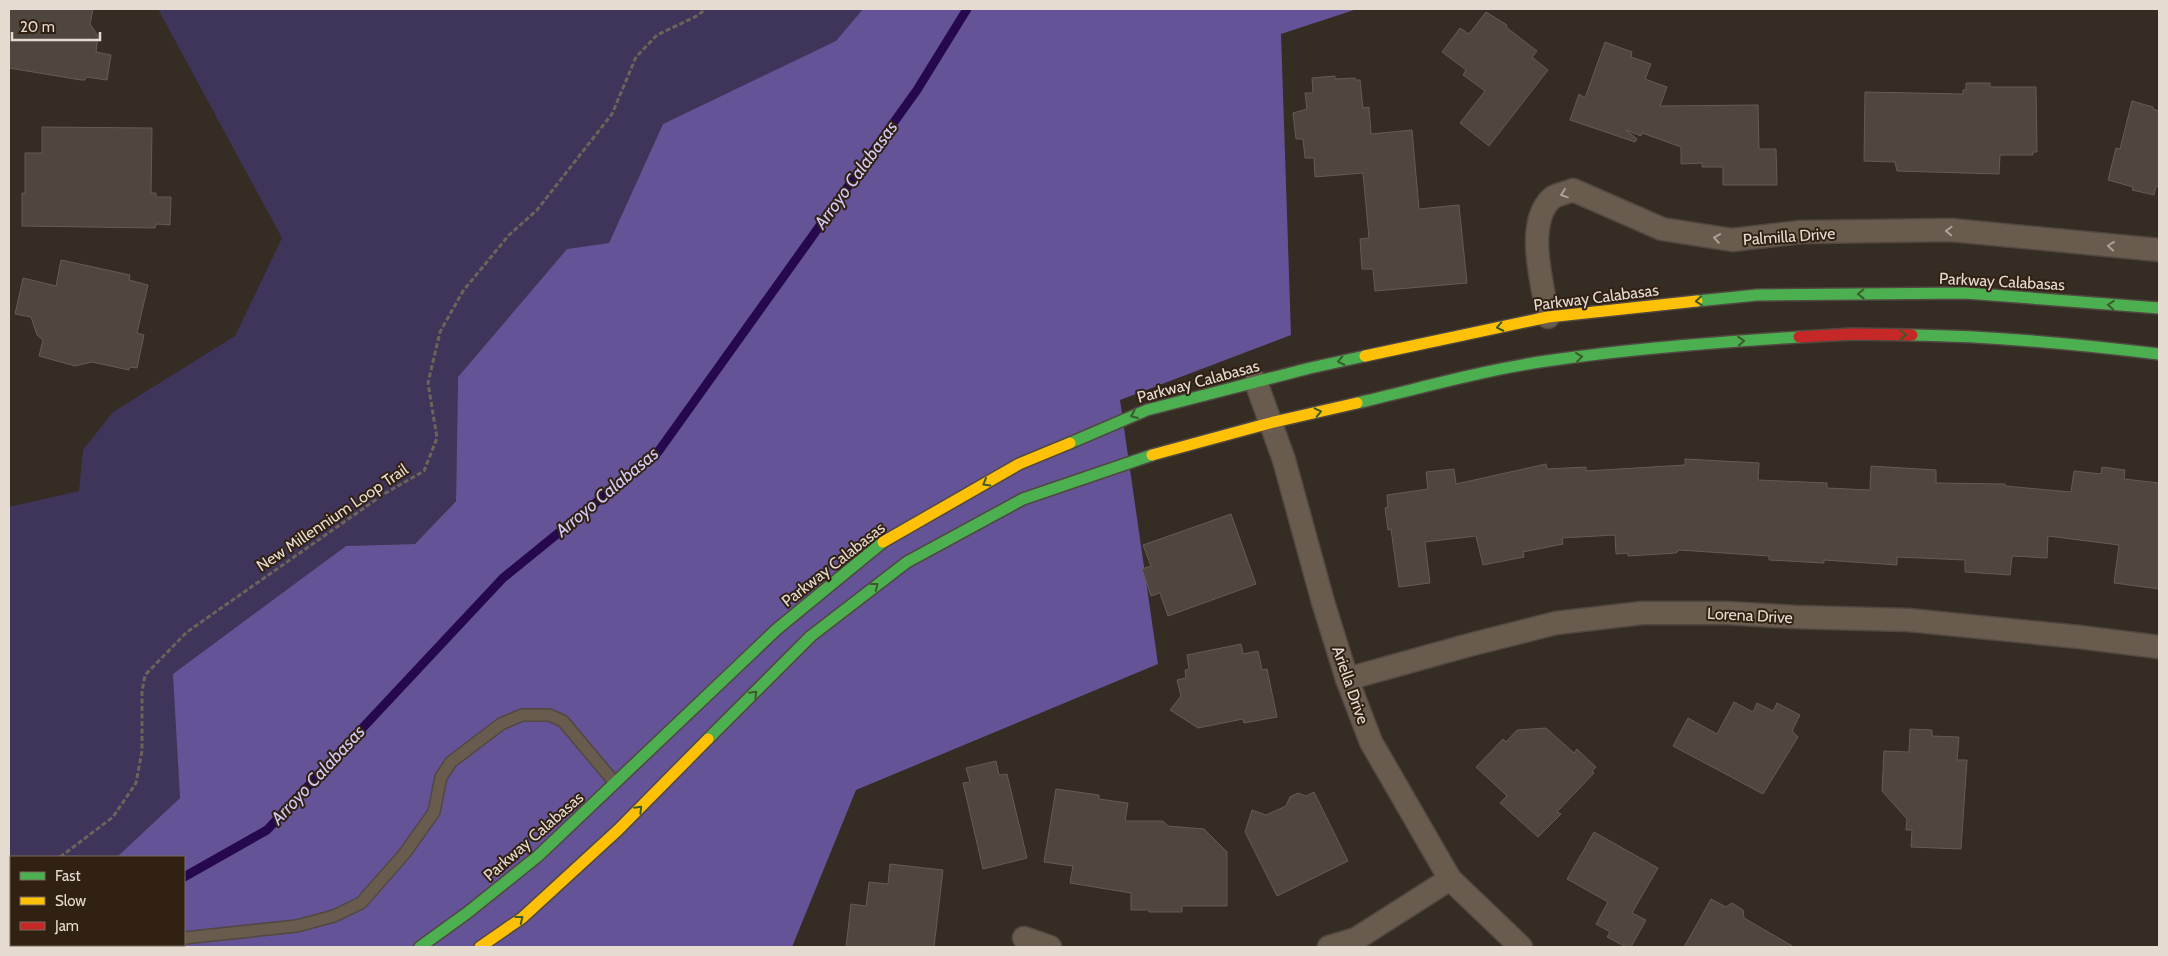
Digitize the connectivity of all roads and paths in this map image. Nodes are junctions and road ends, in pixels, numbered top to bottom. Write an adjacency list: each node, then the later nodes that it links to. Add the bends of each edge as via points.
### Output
1 (706, 9): 11 (path, New Millennium Loop Trail, via 657,35 636,57 612,114 537,210 509,235 463,291 440,332 428,383 437,438 424,471 384,494 187,632 145,675 142,751 136,783 113,817)
2 (2159, 250): 4 (street, Palmilla Drive, one-way to 4, via 1951,230 1801,232 1732,240 1662,229 1574,190 1552,198 1537,228)
3 (2159, 308): 4 (street, Parkway Calabasas, one-way to 4, via 1965,293 1757,295)
4 (1548, 321): 6 (street, Parkway Calabasas, one-way to 6, via 1310,368)
5 (2159, 354): 7 (street, one-way to 5, via 1552,356 1686,344 1852,334 1982,336)
6 (1256, 382): 7 (street, Ariella Drive); 10 (street, Parkway Calabasas, one-way to 10, via 1147,410 1019,464 886,539 777,628)
7 (1270, 423): 9 (street, Ariella Drive, via 1291,484); 16 (street, one-way to 7, via 522,918 618,830 811,636 907,562 1023,500 1134,460)
8 (2159, 648): 9 (street, Lorena Drive, via 1908,620 1726,612 1642,614 1556,623)
9 (1347, 679): 12 (street, Ariella Drive, via 1371,742)
10 (616, 783): 13 (lane, via 564,721 548,715 522,715 501,724 451,762 441,778 434,812 405,853 361,903 334,916 297,926); 15 (street, Parkway Calabasas, via 538,856)
11 (61, 856)
12 (1450, 879): 18 (street, via 1356,938); 19 (street, Ariella Drive)
13 (185, 938)
14 (1024, 938): 17 (street)
15 (420, 947)
16 (480, 947)
17 (1050, 947)
18 (1328, 947)
19 (1521, 947)

